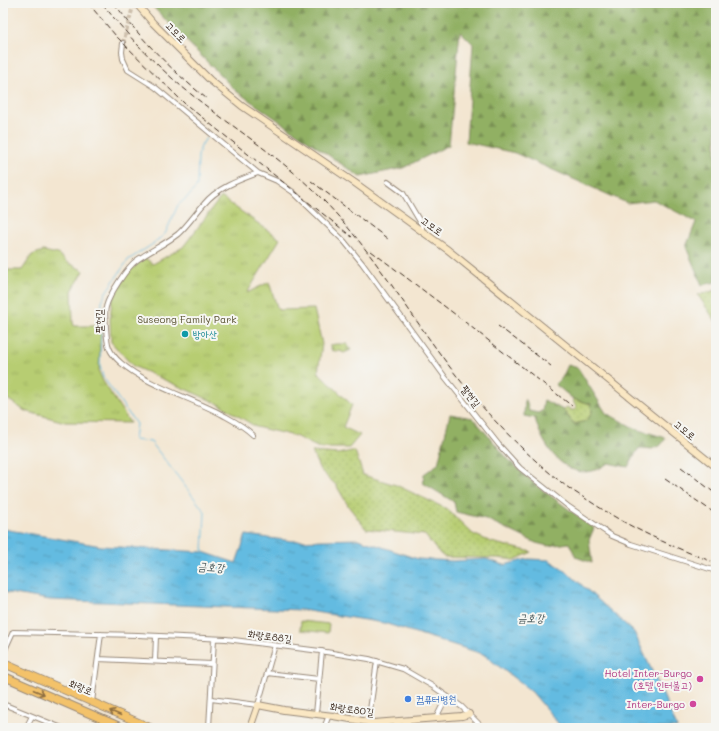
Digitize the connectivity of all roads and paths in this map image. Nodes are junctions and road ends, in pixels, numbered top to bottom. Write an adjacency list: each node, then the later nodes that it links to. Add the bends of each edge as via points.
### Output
1 (136, 3): 5 (main road, 고모로, via 210,80 242,106)
2 (123, 43): 3 (street, 팔현길, via 123,59 128,70 155,87)
3 (258, 173): 6 (street, 팔현길, via 229,185 212,197 178,233 136,260 110,296 105,309 108,345 120,362 172,392 198,402 242,425); 8 (street, 팔현길, via 274,179 293,192 344,241 445,377 520,468 569,507 612,536)
4 (388, 182): 5 (street, via 403,193 422,224)
5 (422, 232): 7 (main road, 고모로, via 448,250)
6 (253, 435)
7 (716, 467)
8 (716, 571)
9 (101, 634): 10 (street, 화랑로88길); 14 (street, 화랑로88길, via 13,632); 15 (street)
10 (156, 636): 11 (street, 화랑로88길); 16 (street)
11 (214, 639): 12 (street, 화랑로88길); 19 (street)
12 (275, 645): 13 (street, 화랑로88길); 20 (street)
13 (322, 651): 17 (street, 화랑로88길); 22 (street, 화랑로80길)
14 (3, 654)
15 (98, 659): 16 (street); 25 (street)
16 (155, 661): 19 (street)
17 (377, 661): 23 (street, 화랑로88길, via 403,669); 28 (street)
18 (3, 663): 25 (main road, 화랑로)
19 (212, 664): 24 (street)
20 (267, 672): 22 (street); 27 (street)
21 (3, 676): 37 (main road, 화랑로, one-way to 37)
22 (319, 679): 29 (street, 화랑로80길)
23 (447, 696): 30 (street, 화랑로88길); 33 (street)
24 (211, 699): 27 (street, 화랑로80길); 39 (street)
25 (92, 703): 38 (main road, 화랑로, one-way to 25)
26 (3, 704): 32 (street)
27 (258, 705): 29 (main road, 화랑로80길); 40 (main road)
28 (370, 710)
29 (316, 714): 31 (main road, 화랑로80길)
30 (469, 714): 33 (main road, 화랑로80길); 43 (street, 화랑로88길)
31 (329, 715): 34 (main road, 화랑로80길, via 374,722); 41 (street)
32 (32, 716): 35 (street); 36 (street)
33 (435, 718): 34 (main road, 화랑로80길)
34 (406, 721): 42 (street)
35 (26, 728)
36 (62, 728)
37 (124, 728)
38 (151, 728)
39 (210, 728)
40 (250, 728)
41 (324, 728)
42 (406, 728)
43 (483, 728)

